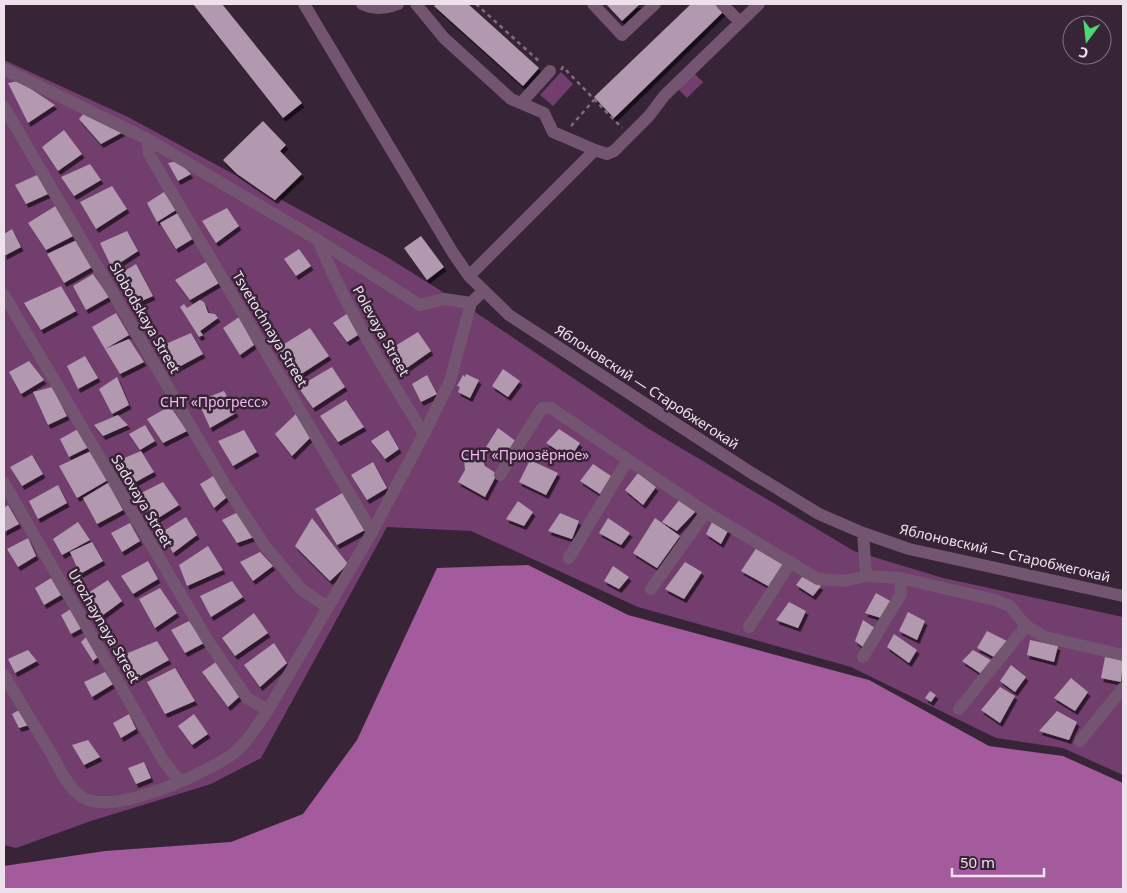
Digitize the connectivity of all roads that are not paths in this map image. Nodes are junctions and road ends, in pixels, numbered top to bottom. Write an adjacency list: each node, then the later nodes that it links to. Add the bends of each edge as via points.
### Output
1 (304, 4): 17 (street, Яблоновский — Старобжегокай)
2 (362, 4): 3 (street, via 381,9)
3 (398, 4)
4 (416, 4): 12 (street, via 444,38 512,99)
5 (593, 4): 6 (street, via 622,34)
6 (654, 4)
7 (722, 4): 9 (street)
8 (759, 4): 9 (street)
9 (740, 22): 15 (street, via 614,150 607,154)
10 (4, 69): 14 (street)
11 (550, 71): 12 (street)
12 (521, 103): 15 (street, via 544,113 550,128 562,136)
13 (4, 107): 34 (street, Slobodskaya Street, via 265,546 301,589)
14 (147, 139): 16 (street); 26 (street, Tsvetochnaya Street, via 149,154)
15 (595, 150): 17 (street)
16 (318, 240): 20 (street, via 420,304 444,299); 21 (street, Polevaya Street, via 331,272 376,355)
17 (469, 276): 18 (street, Яблоновский — Старобжегокай)
18 (483, 291): 20 (street); 27 (street, Яблоновский — Старобжегокай, via 517,321 750,472 819,514)
19 (4, 295): 41 (street, Sadovaya Street, via 210,644 247,698)
20 (471, 303): 21 (street, via 450,381)
21 (424, 434): 26 (street)
22 (627, 461): 23 (street, via 550,408 542,408); 25 (street); 28 (street)
23 (500, 475)
24 (4, 483): 44 (street, Urozhaynaya Street, via 163,760)
25 (706, 512): 29 (street); 32 (street)
26 (372, 532): 34 (street)
27 (863, 533): 30 (street); 33 (street, Яблоновский — Старобжегокай, via 909,549)
28 (569, 558)
29 (791, 562): 30 (street, via 818,579 844,581); 36 (street)
30 (866, 576): 31 (street)
31 (900, 578): 35 (street, via 995,600 1010,606); 38 (street, via 901,594)
32 (651, 588)
33 (1123, 596)
34 (326, 607): 41 (street)
35 (1026, 626): 37 (street, via 1045,637); 42 (street)
36 (749, 627)
37 (1123, 655)
38 (863, 657)
39 (4, 675): 44 (street, via 79,795 93,803 130,800)
40 (1123, 688): 43 (street)
41 (268, 710): 44 (street, via 250,737 231,755)
42 (959, 710)
43 (1080, 741)
44 (180, 782)

